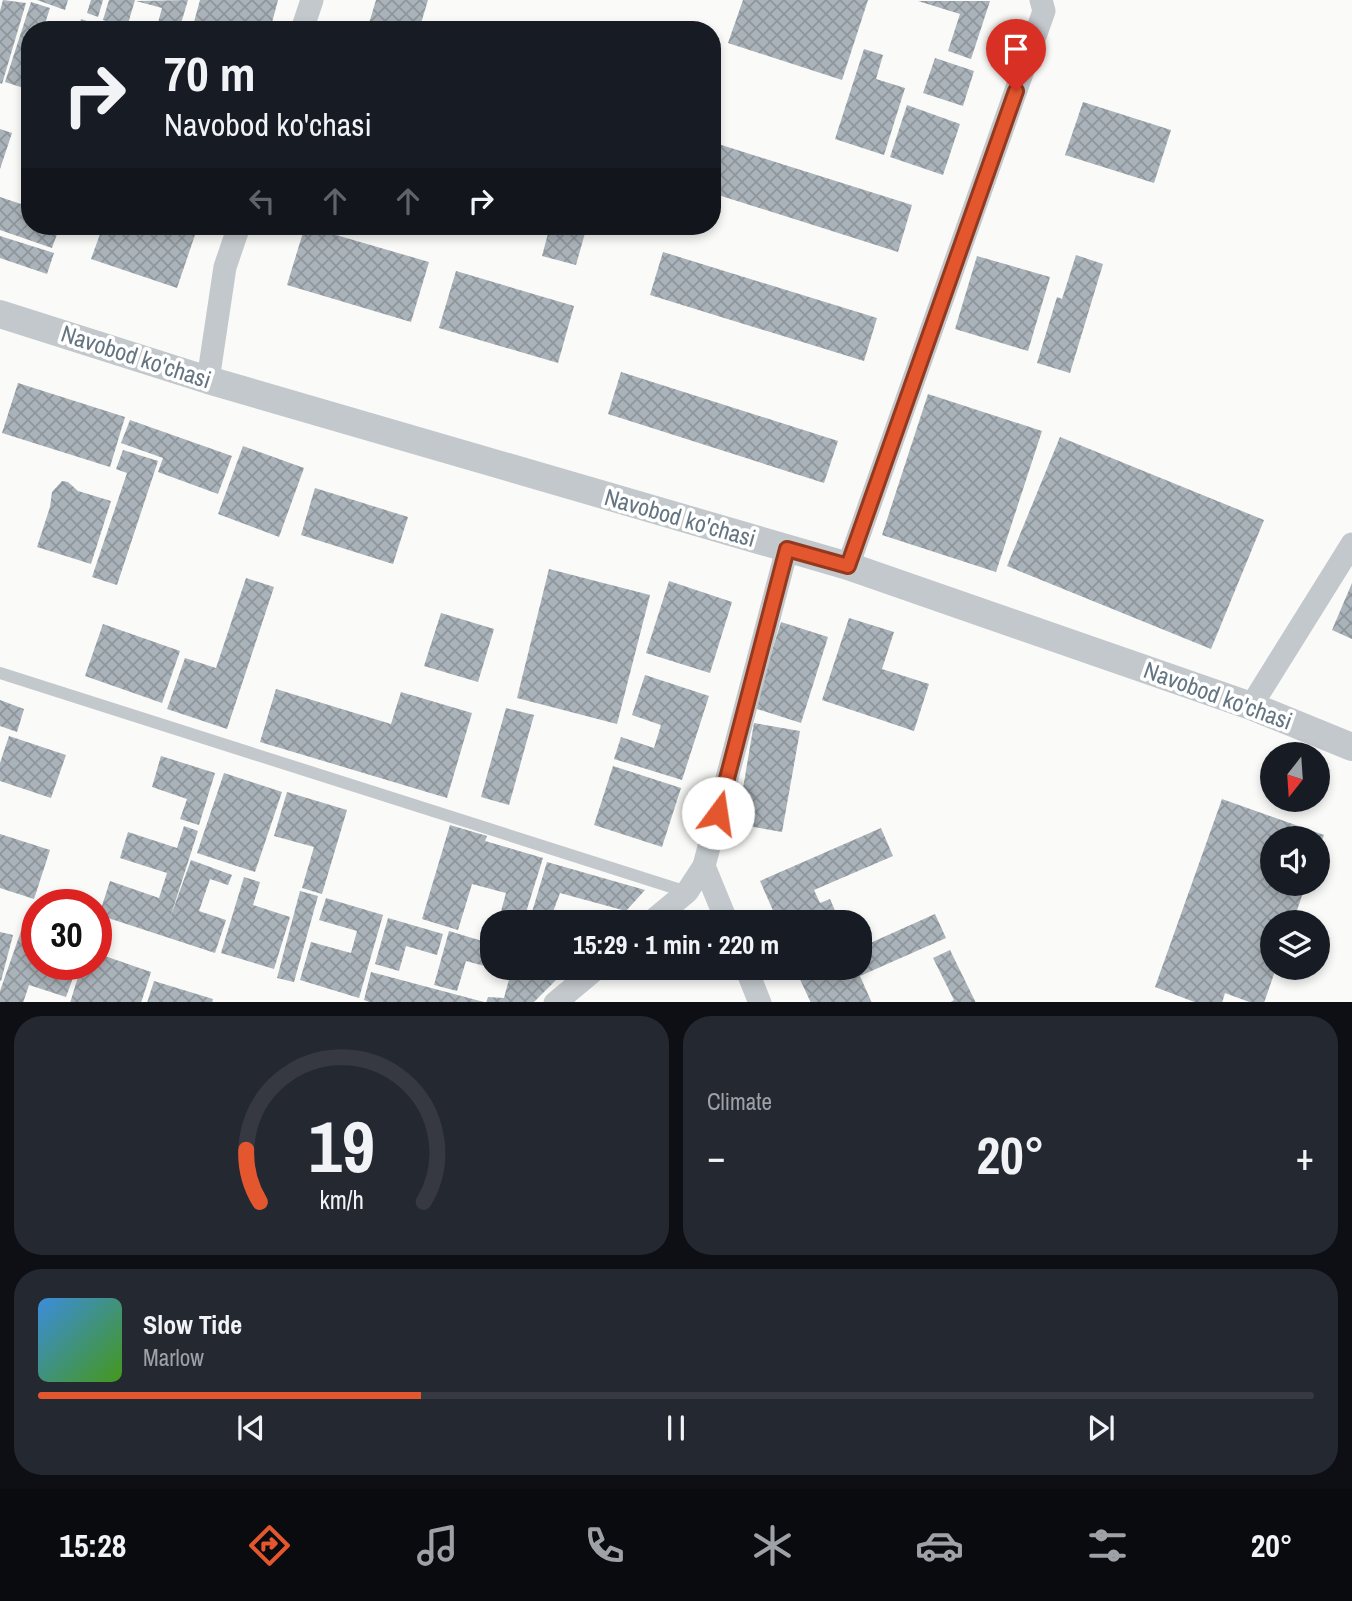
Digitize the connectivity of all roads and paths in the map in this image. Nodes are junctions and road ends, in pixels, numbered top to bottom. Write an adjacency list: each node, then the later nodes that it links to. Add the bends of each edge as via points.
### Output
1 (312, 0): 3 (street)
2 (1046, 4): 9 (street)
3 (305, 21)
4 (236, 235): 6 (street, via 225,267)
5 (0, 314): 6 (street, Navobod ko'chasi)
6 (208, 380): 8 (street, Navobod ko'chasi)
7 (1352, 544): 11 (street)
8 (787, 549): 9 (street, Navobod ko'chasi); 13 (street)
9 (848, 566): 11 (street, Navobod ko'chasi)
10 (0, 673): 14 (lane)
11 (1251, 706): 12 (street, Navobod ko'chasi)
12 (1352, 747)
13 (704, 866): 14 (street); 16 (street)
14 (687, 892): 15 (street)
15 (665, 910)
16 (722, 910)
17 (583, 980): 19 (street)
18 (751, 980): 20 (street)
19 (556, 1002)
20 (760, 1002)

